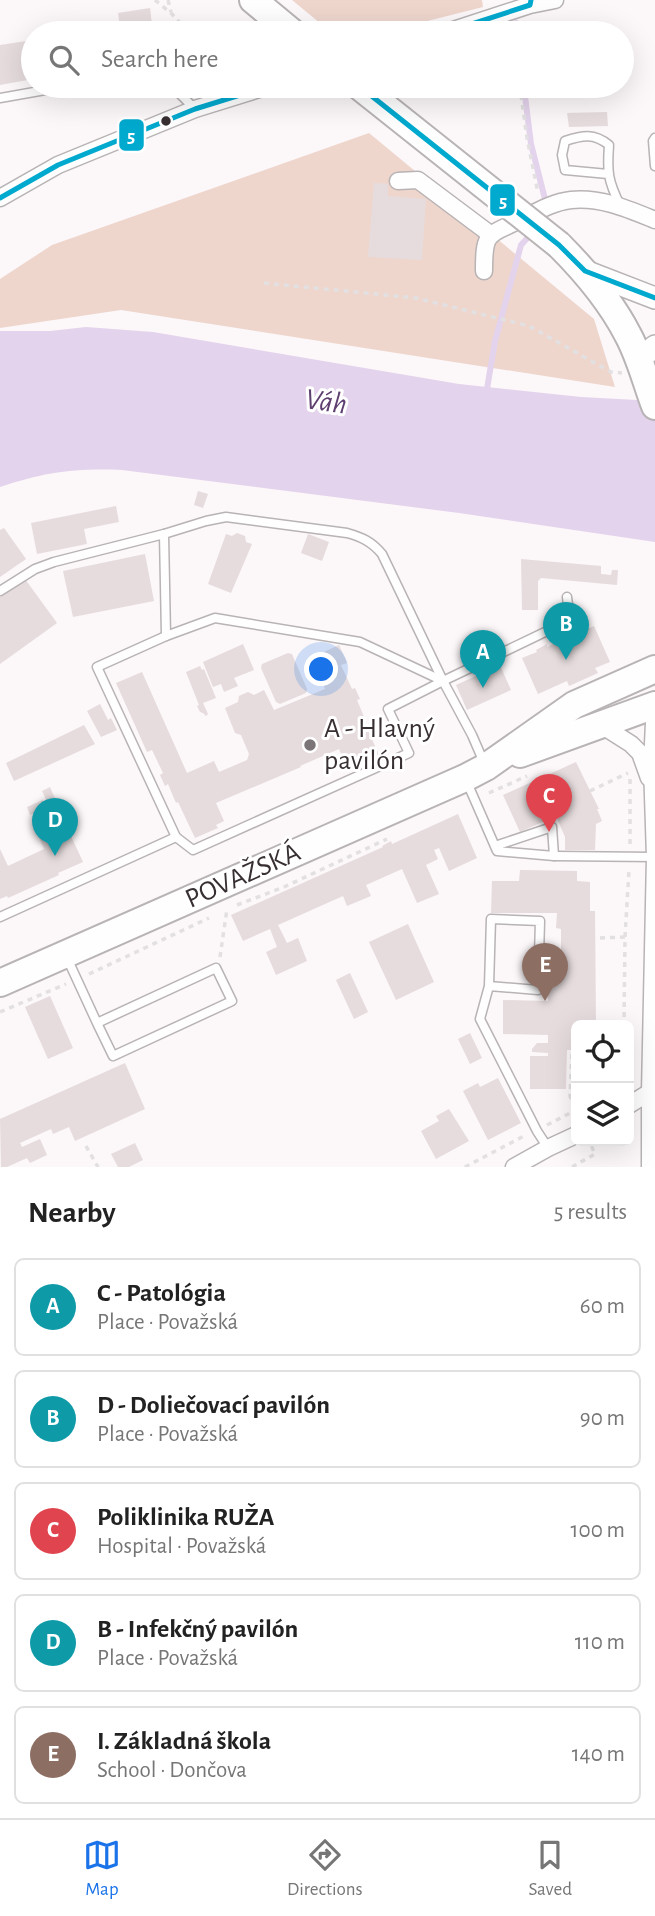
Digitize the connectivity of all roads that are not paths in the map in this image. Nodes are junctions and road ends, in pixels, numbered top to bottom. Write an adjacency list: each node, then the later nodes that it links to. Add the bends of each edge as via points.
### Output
1 (253, 0): 4 (main road)
2 (555, 0): 3 (street)
3 (531, 3): 5 (street)
4 (278, 21)
5 (479, 21)
6 (21, 94): 7 (lane)
7 (0, 98)
8 (184, 98): 11 (lane)
9 (230, 98): 11 (street)
10 (374, 98): 21 (main road, bridge, via 559,245)
11 (195, 109): 16 (street, via 58,165)
12 (655, 138): 13 (lane)
13 (655, 166)
14 (608, 174): 14 (lane, via 609,145 601,138 582,135 565,141 565,170); 17 (lane)
15 (398, 181): 19 (street, via 418,180)
16 (0, 198)
17 (620, 205): 18 (street); 19 (street, via 569,200)
18 (655, 220)
19 (490, 234): 20 (street, via 484,245)
20 (484, 271)
21 (585, 271): 22 (street); 23 (main road)
22 (655, 298)
23 (647, 360): 24 (main road)
24 (655, 406)
25 (164, 534): 26 (lane, via 54,562); 28 (lane); 30 (lane, via 226,517 362,537 382,554)
26 (0, 591)
27 (567, 597): 30 (lane, via 570,620)
28 (166, 636): 30 (lane, via 215,618 333,637 360,642); 35 (lane, via 97,667)
29 (655, 669): 33 (main road, POVAŽSKÁ, via 574,705)
30 (443, 681): 33 (lane, via 472,735); 35 (lane, via 388,709 409,753 193,850)
31 (654, 702): 32 (main road, POVAŽSKÁ); 34 (street)
32 (601, 725): 33 (main road, POVAŽSKÁ); 34 (street, via 640,753)
33 (475, 781): 36 (lane); 40 (main road, POVAŽSKÁ)
34 (654, 784): 38 (street)
35 (176, 836): 39 (lane)
36 (495, 846): 37 (lane); 37 (lane, via 552,827)
37 (554, 856): 38 (lane)
38 (655, 857): 44 (street)
39 (0, 917)
40 (72, 967): 41 (main road, POVAŽSKÁ); 43 (lane)
41 (0, 983)
42 (489, 986): 42 (lane, via 491,919 540,921 538,990); 48 (lane, via 480,1019)
43 (97, 1023): 43 (lane, via 216,968 232,1001 113,1056)
44 (653, 1069): 45 (street)
45 (652, 1093): 46 (street); 50 (street)
46 (634, 1102)
47 (571, 1137): 48 (street)
48 (548, 1148): 49 (street)
49 (514, 1167)
50 (650, 1167)

